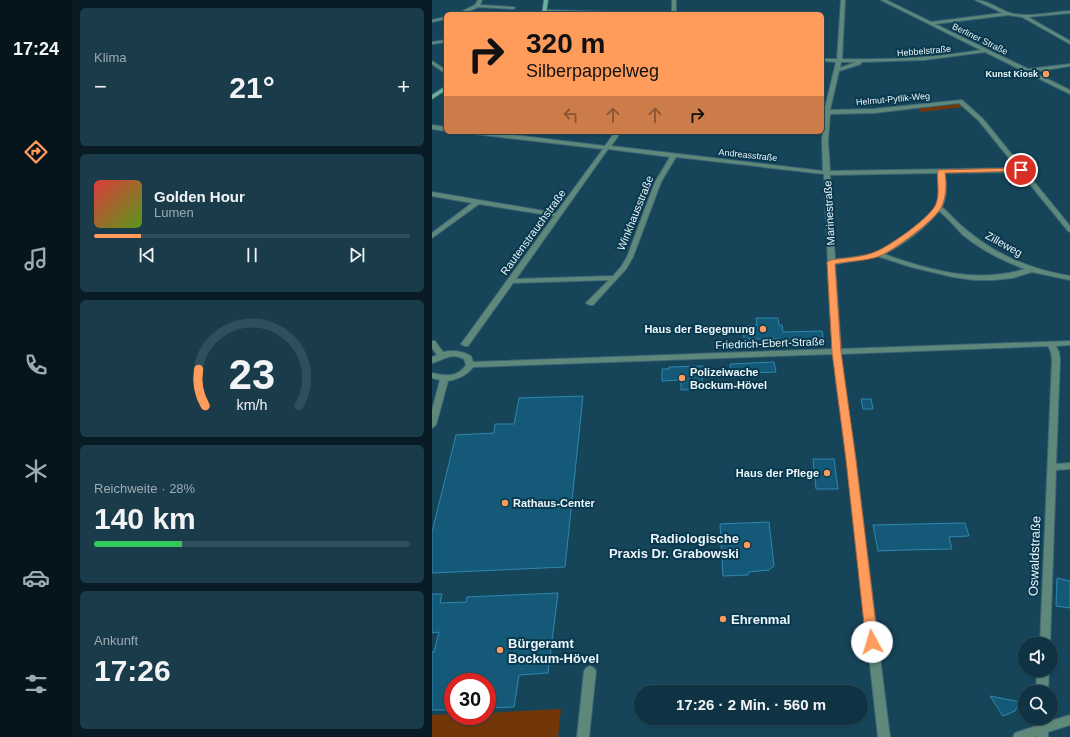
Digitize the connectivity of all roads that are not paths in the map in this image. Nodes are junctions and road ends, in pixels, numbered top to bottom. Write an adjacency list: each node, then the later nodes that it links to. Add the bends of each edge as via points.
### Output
1 (480, 0): 7 (street)
2 (546, 0): 10 (main road)
3 (674, 0): 11 (street)
4 (843, 0): 23 (street, Marinestraße)
5 (883, 0): 17 (street, Berliner Straße)
6 (977, 0): 13 (street)
7 (477, 6): 8 (street); 9 (street)
8 (513, 8)
9 (464, 12)
10 (544, 12)
11 (674, 12)
12 (1070, 12): 14 (street)
13 (1009, 14): 14 (street); 17 (street)
14 (1023, 16): 20 (street)
15 (444, 18): 16 (street)
16 (432, 21)
17 (931, 23): 21 (street, Berliner Straße)
18 (444, 41): 19 (street)
19 (432, 43)
20 (1070, 43)
21 (985, 51): 25 (street, Hebbelstraße, via 928,59); 29 (street, Berliner Straße)
22 (824, 60): 23 (street, Hebbelstraße)
23 (839, 60): 25 (street, Hebbelstraße); 27 (street, Marinestraße)
24 (432, 62): 28 (street)
25 (865, 62): 27 (street, Hebbelstraße)
26 (1070, 65): 29 (street)
27 (837, 70): 33 (street, Marinestraße)
28 (444, 71)
29 (1028, 71): 31 (street, Berliner Straße)
30 (444, 89): 32 (main road)
31 (1070, 92)
32 (432, 97)
33 (827, 112): 40 (street, Helmut-Pytlik-Weg, via 874,111 960,102 981,120); 42 (street, Marinestraße)
34 (432, 127): 35 (street)
35 (444, 129)
36 (491, 134): 38 (street, Andreasstraße)
37 (617, 134): 38 (street, Rautenstrauchstraße)
38 (607, 148): 39 (street, Andreasstraße); 46 (street, Rautenstrauchstraße)
39 (674, 155): 42 (street, Andreasstraße); 52 (street, Winkhausstraße, via 658,182 630,257)
40 (1021, 170): 41 (street, Andreasstraße); 47 (street)
41 (940, 171): 42 (street, Andreasstraße); 45 (street, via 942,195)
42 (827, 173): 50 (street, Marinestraße)
43 (432, 194): 44 (street)
44 (478, 201): 46 (street); 48 (street)
45 (938, 207): 49 (street, via 924,222); 51 (street, Zilleweg, via 969,236 988,249)
46 (558, 215): 54 (street, Rautenstrauchstraße)
47 (1070, 230)
48 (432, 236)
49 (878, 254): 50 (street); 51 (street, via 927,270 957,275 1010,276)
50 (831, 262): 60 (street, Marinestraße)
51 (1030, 270): 53 (street, Zilleweg)
52 (615, 278): 54 (street); 55 (street, Winkhausstraße)
53 (1070, 278)
54 (511, 281): 58 (street, Rautenstrauchstraße)
55 (590, 303)
56 (432, 343): 61 (street)
57 (1070, 343): 59 (street, Friedrich-Ebert-Straße)
58 (465, 344)
59 (1051, 344): 60 (street, Friedrich-Ebert-Straße); 68 (street, Oswaldstraße, via 1056,360)
60 (837, 352): 63 (street, Friedrich-Ebert-Straße); 74 (street, Marinestraße)
61 (442, 355): 62 (street); 63 (street, via 464,355 470,361)
62 (432, 361)
63 (470, 365): 65 (street, via 462,374)
64 (432, 375): 65 (street)
65 (445, 378): 66 (street)
66 (432, 425)
67 (1070, 466): 68 (street)
68 (1051, 468): 69 (street, Oswaldstraße)
69 (1045, 637)
70 (590, 671): 73 (street)
71 (1070, 720): 72 (street)
72 (1041, 728): 75 (street)
73 (583, 737)
74 (884, 737)
75 (1019, 737)

